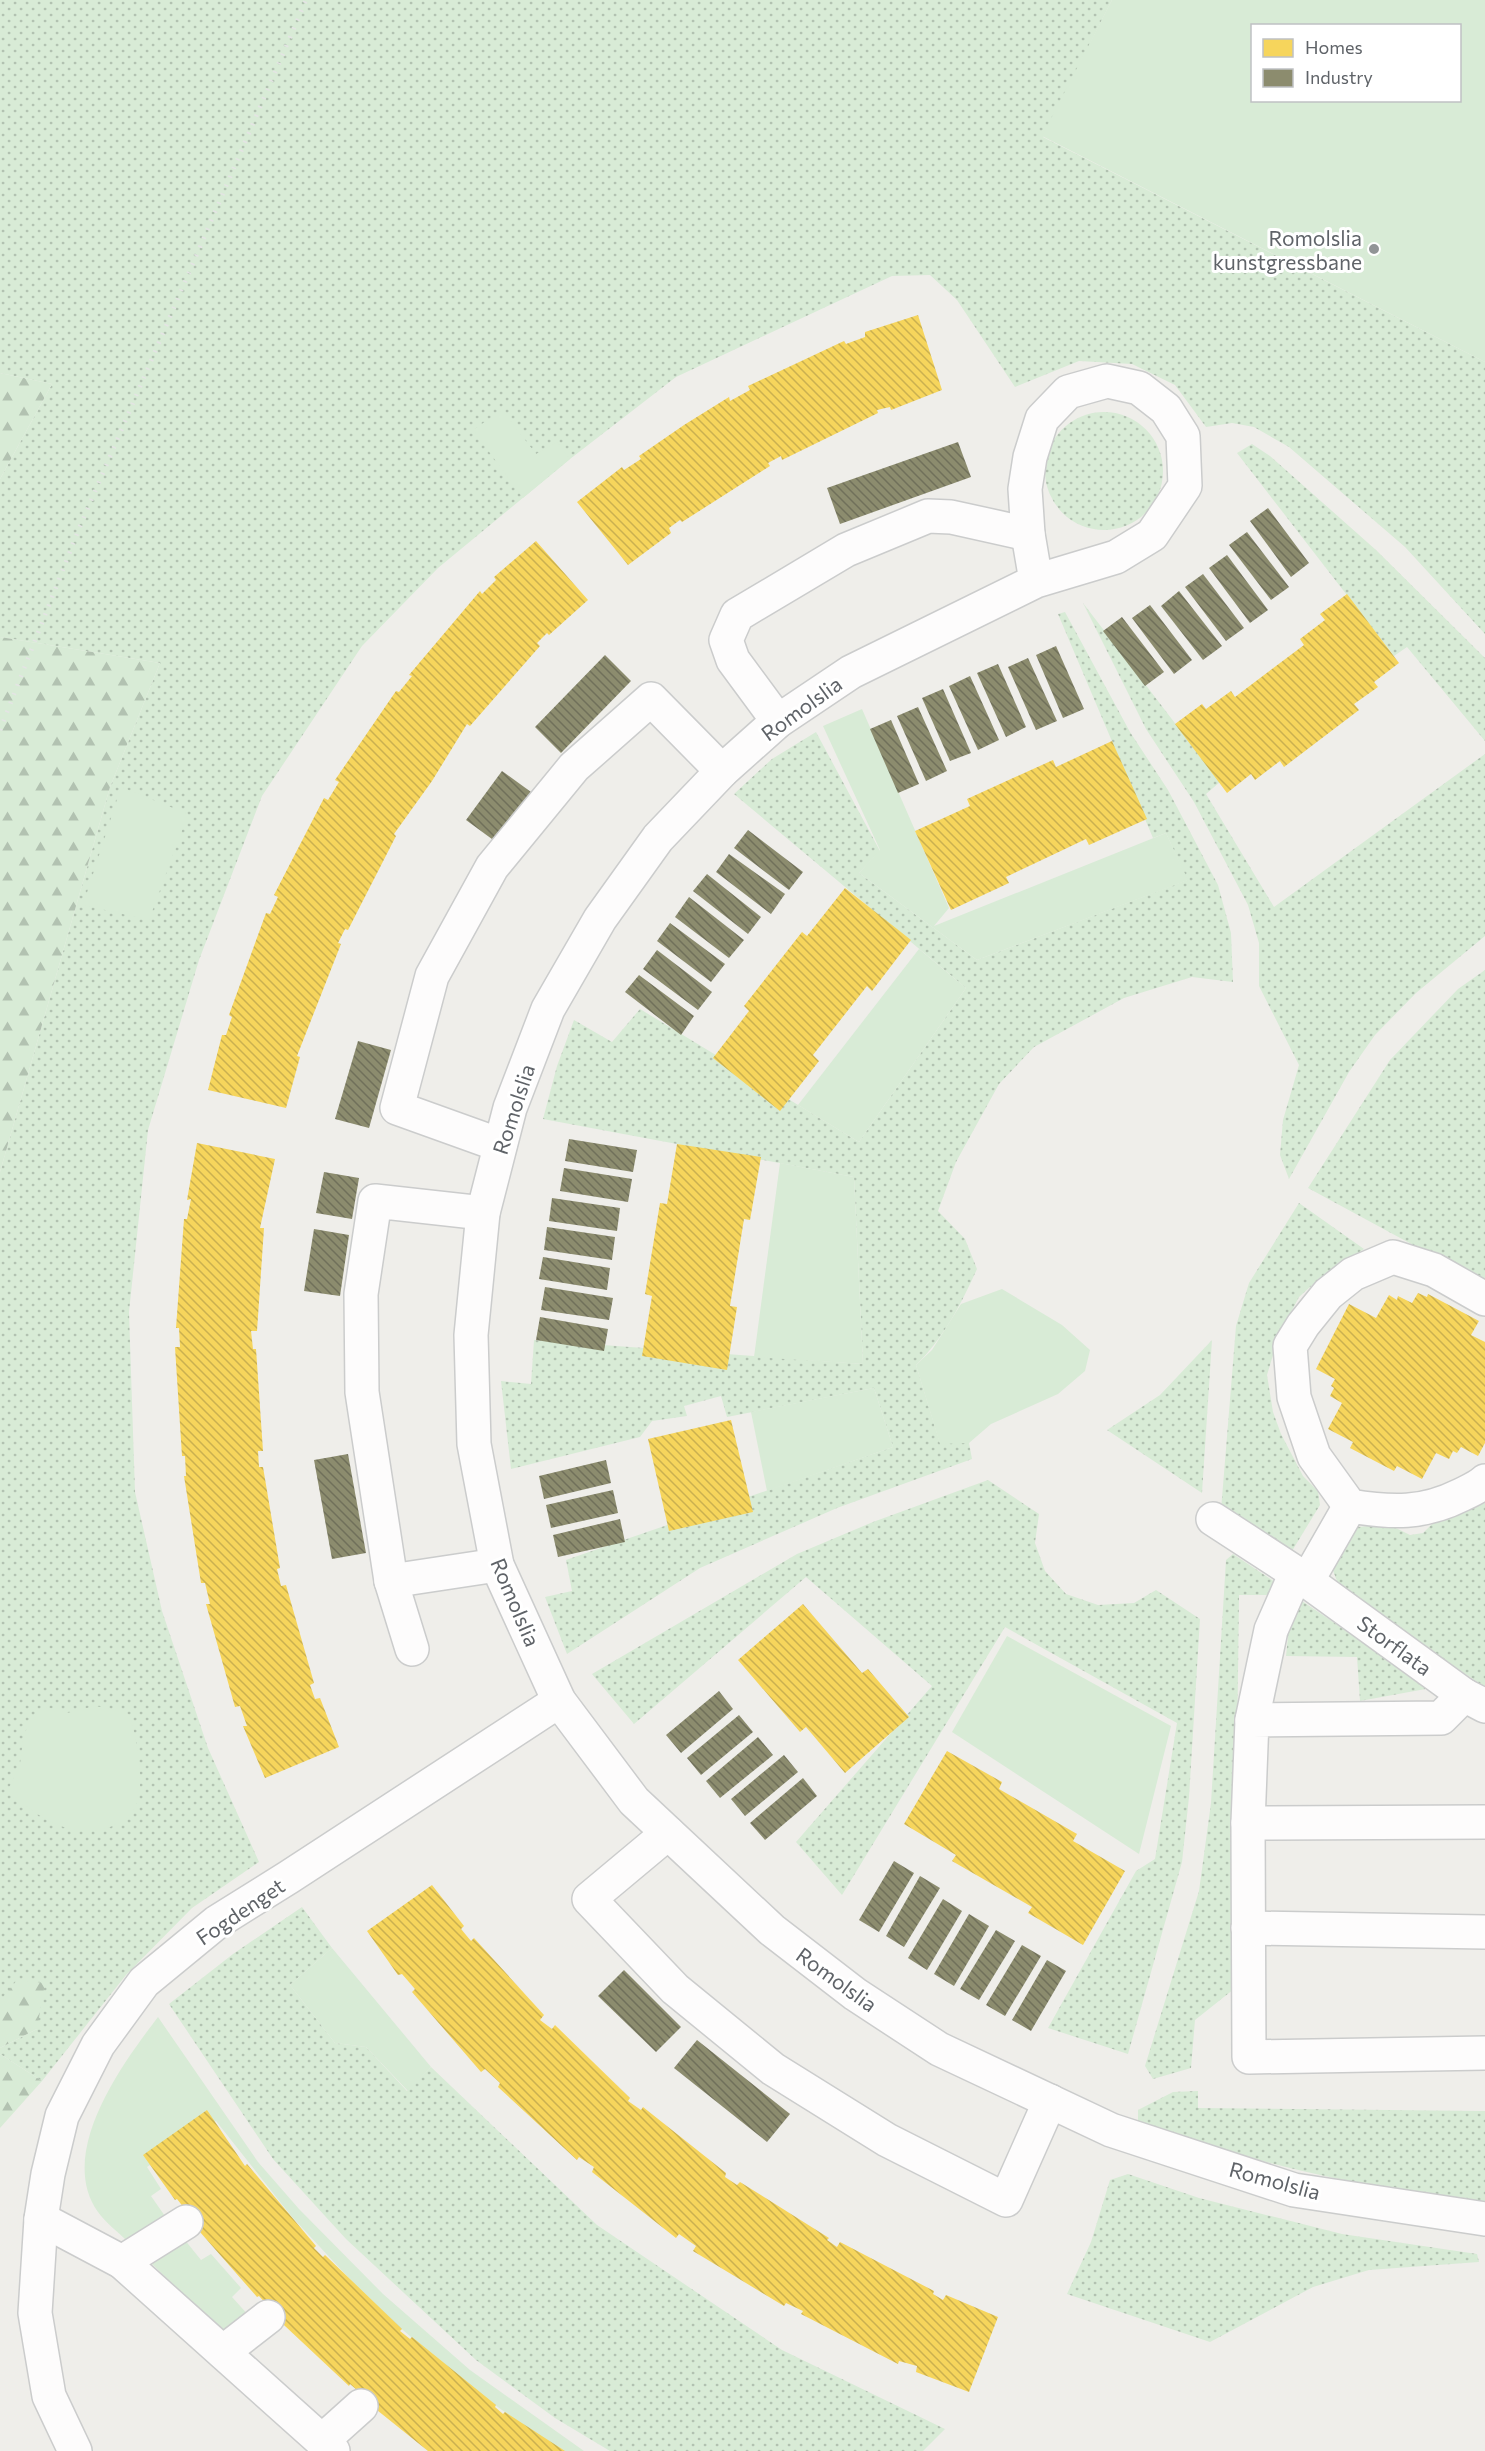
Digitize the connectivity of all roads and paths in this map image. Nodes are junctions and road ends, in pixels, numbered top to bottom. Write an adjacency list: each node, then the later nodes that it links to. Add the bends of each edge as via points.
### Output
1 (1028, 534): 2 (street, Romolslia); 2 (street, Romolslia, via 1025,489 1030,457 1042,419 1068,392 1107,381 1139,388 1166,409 1183,436 1185,486 1152,535 1116,557); 3 (street, via 951,517 928,516 846,550 737,615 726,640 733,660)
2 (1036, 581): 3 (street, Romolslia, via 851,672)
3 (778, 721): 4 (street, Romolslia)
4 (722, 771): 5 (street, Romolslia, via 658,838 600,919 548,1009); 5 (street, via 651,699 574,767 492,867 432,976 397,1108)
5 (500, 1145): 6 (street, Romolslia)
6 (483, 1213): 11 (street, Romolslia, via 471,1335 474,1444); 13 (street, via 375,1201 361,1294 362,1392)
7 (1485, 1299): 9 (street, via 1434,1270 1393,1257 1353,1274 1328,1294 1303,1325 1290,1346 1294,1397 1314,1456)
8 (1485, 1481): 9 (street, via 1440,1505 1413,1510 1385,1512)
9 (1350, 1506): 12 (street)
10 (1213, 1519): 12 (street, Storflata)
11 (497, 1565): 13 (street); 16 (street, Romolslia)
12 (1301, 1577): 15 (street, Storflata); 17 (street, via 1271,1630)
13 (391, 1581): 14 (street)
14 (411, 1648)
15 (1475, 1700): 17 (street, via 1441,1718)
16 (559, 1701): 20 (street, Romolslia, via 634,1801); 25 (street, Fogdenget, via 217,1922 144,1982 98,2045 62,2116)
17 (1252, 1720): 19 (street)
18 (1485, 1822): 19 (street)
19 (1248, 1823): 21 (street)
20 (668, 1833): 24 (street, Romolslia, via 772,1930 855,1994 939,2049); 24 (street, via 589,1899 675,1989 773,2069 886,2140 1006,2200)
21 (1248, 1928): 22 (street); 23 (street, via 1249,2057)
22 (1485, 1932)
23 (1485, 2053)
24 (1050, 2101): 26 (street, Romolslia, via 1111,2130 1294,2190)
25 (41, 2219): 28 (street); 33 (street, Fogdenget, via 35,2313 49,2396)
26 (1485, 2219)
27 (186, 2222): 28 (street)
28 (122, 2262): 30 (street)
29 (268, 2317): 30 (street)
30 (223, 2352): 32 (street)
31 (361, 2406): 32 (street)
32 (327, 2446)
33 (75, 2451)

